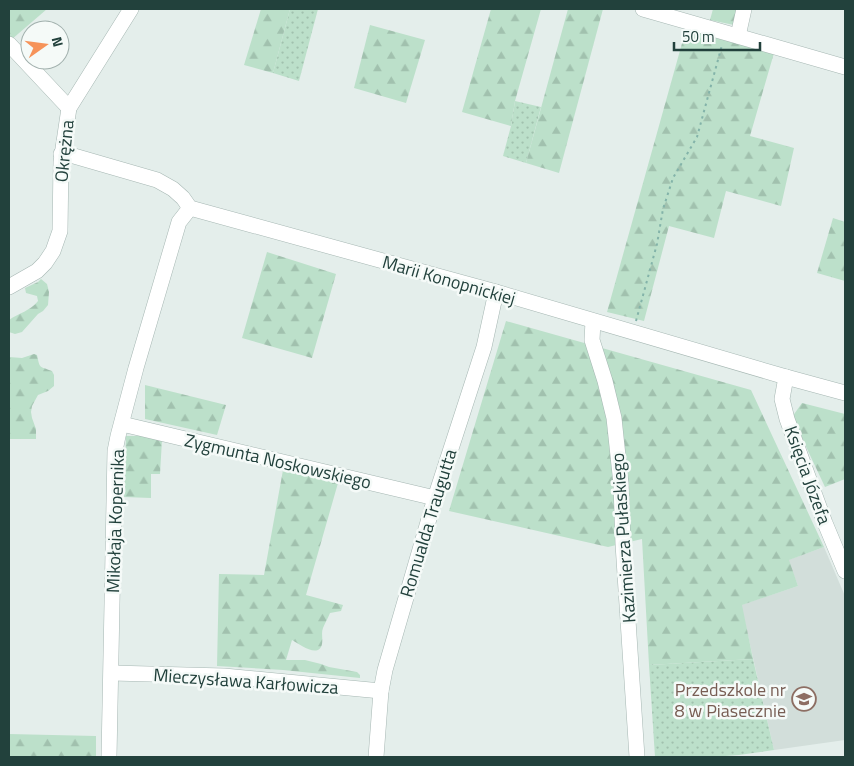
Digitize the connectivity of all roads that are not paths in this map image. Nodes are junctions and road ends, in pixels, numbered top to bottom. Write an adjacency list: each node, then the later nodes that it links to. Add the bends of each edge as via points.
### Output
1 (131, 9): 7 (street, Okrężna)
2 (643, 9): 4 (street)
3 (744, 9): 4 (street)
4 (732, 34): 6 (street)
5 (9, 44): 7 (street)
6 (845, 67)
7 (69, 108): 8 (street, Okrężna)
8 (61, 154): 9 (street, via 157,180 173,189); 10 (street, Okrężna, via 60,231 53,251 38,271)
9 (190, 208): 11 (street, Marii Konopnickiej); 15 (street, Mikołaja Kopernika, via 179,222)
10 (9, 287)
11 (496, 292): 12 (street, Marii Konopnickiej); 16 (street, Romualda Traugutta, via 484,347)
12 (593, 321): 13 (street, Marii Konopnickiej); 22 (street, Kazimierza Pułaskiego, via 592,340 614,418 621,484)
13 (786, 377): 14 (street, Marii Konopnickiej); 17 (street, Księcia Józefa, via 782,399 787,419)
14 (845, 393)
15 (122, 424): 16 (street, Zygmunta Noskowskiego); 18 (street, Mikołaja Kopernika, via 115,451)
16 (435, 498): 19 (street, Romualda Traugutta)
17 (845, 571)
18 (112, 673): 19 (street, Mieczysława Karłowicza, via 224,676); 20 (street, Mikołaja Kopernika)
19 (380, 691): 21 (street, Romualda Traugutta)
20 (109, 757)
21 (376, 757)
22 (638, 757)

